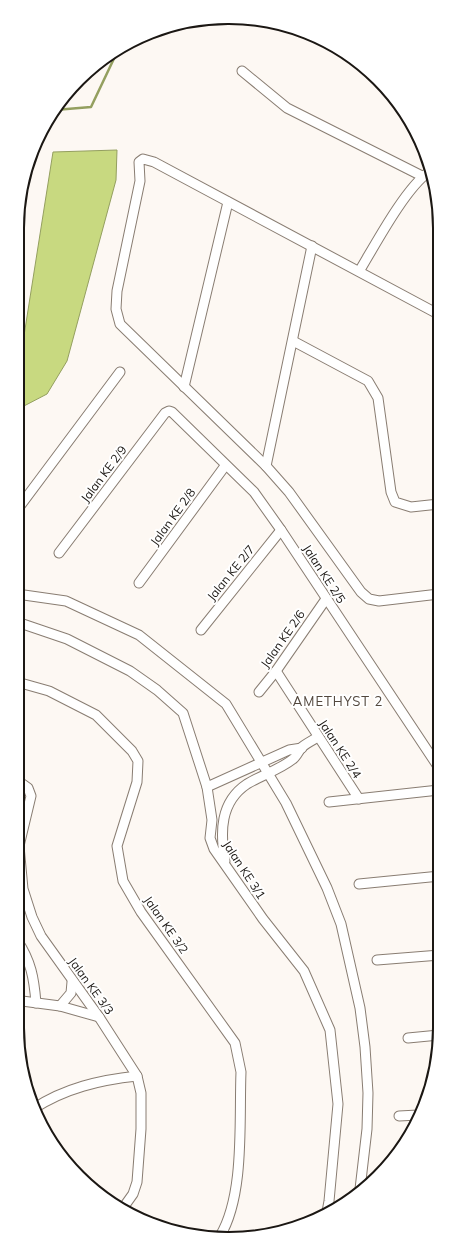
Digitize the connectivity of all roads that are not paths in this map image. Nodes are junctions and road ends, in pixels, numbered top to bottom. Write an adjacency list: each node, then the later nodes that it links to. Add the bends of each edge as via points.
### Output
1 (242, 71): 2 (street, via 288,108)
2 (426, 174): 5 (street, via 393,216)
3 (228, 202): 4 (street); 9 (street); 9 (street, via 154,162 143,159 139,162 140,181 117,291 118,319)
4 (312, 246): 5 (street); 7 (street)
5 (360, 270): 6 (street)
6 (433, 311)
7 (293, 341): 12 (street); 14 (street, via 368,381 378,398 391,492 395,502 412,507)
8 (120, 372): 13 (street)
9 (184, 387): 12 (street)
10 (169, 410): 11 (street, Jalan KE 2/5); 16 (street, Jalan KE 2/9)
11 (225, 466): 15 (street, Jalan KE 2/5, via 254,492); 17 (street, Jalan KE 2/8)
12 (266, 466): 19 (street, via 289,492 361,592 369,599 379,601)
13 (24, 501)
14 (433, 505)
15 (281, 530): 20 (street, Jalan KE 2/5); 22 (street, Jalan KE 2/7)
16 (59, 553)
17 (139, 583)
18 (24, 595): 29 (street, via 66,601 139,635 226,704)
19 (433, 595)
20 (326, 599): 23 (street, Jalan KE 2/6); 28 (street, Jalan KE 2/5)
21 (24, 624): 32 (street, Jalan KE 3/1, via 66,639 130,671 157,690 183,713)
22 (201, 630)
23 (276, 671): 25 (street, Jalan KE 2/6); 26 (street, Jalan KE 2/4)
24 (24, 684): 58 (street, Jalan KE 3/2, via 49,691 96,715 132,751 138,761 137,782 117,846 123,881 141,912 234,1043 239,1056 241,1072 238,1174 227,1222)
25 (259, 692)
26 (318, 737): 27 (street); 34 (street, Jalan KE 2/4)
27 (302, 748): 29 (street, via 289,750); 30 (street, via 294,759)
28 (433, 759)
29 (262, 763): 30 (street); 32 (street)
30 (268, 774): 37 (street, via 247,784 226,806 222,831); 55 (street, via 286,803 327,888 341,924 350,962 360,1008 368,1093)
31 (24, 785): 36 (street, Jalan KE 3/3, via 31,796)
32 (207, 786): 37 (street, Jalan KE 3/1, via 212,820 210,838)
33 (433, 791): 34 (street)
34 (358, 799): 35 (street)
35 (329, 802)
36 (24, 825)
37 (226, 867): 57 (street, Jalan KE 3/1, via 304,971 330,1030 338,1104)
38 (433, 877): 39 (street)
39 (359, 884)
40 (24, 892): 44 (street, Jalan KE 3/3, via 41,936)
41 (24, 950): 46 (street, via 31,966)
42 (433, 956): 43 (street)
43 (377, 960)
44 (72, 982): 47 (street, via 71,993); 48 (street, Jalan KE 3/3)
45 (24, 1001): 46 (street)
46 (36, 1003): 47 (street)
47 (60, 1006): 48 (street)
48 (99, 1017): 51 (street, Jalan KE 3/3)
49 (433, 1036): 50 (street)
50 (408, 1038)
51 (137, 1076): 52 (street, via 105,1079 75,1088); 56 (street, Jalan KE 3/3, via 141,1093 141,1129 137,1182)
52 (40, 1106)
53 (413, 1115): 54 (street)
54 (399, 1116)
55 (361, 1183)
56 (125, 1205)
57 (327, 1207)
58 (222, 1232)

